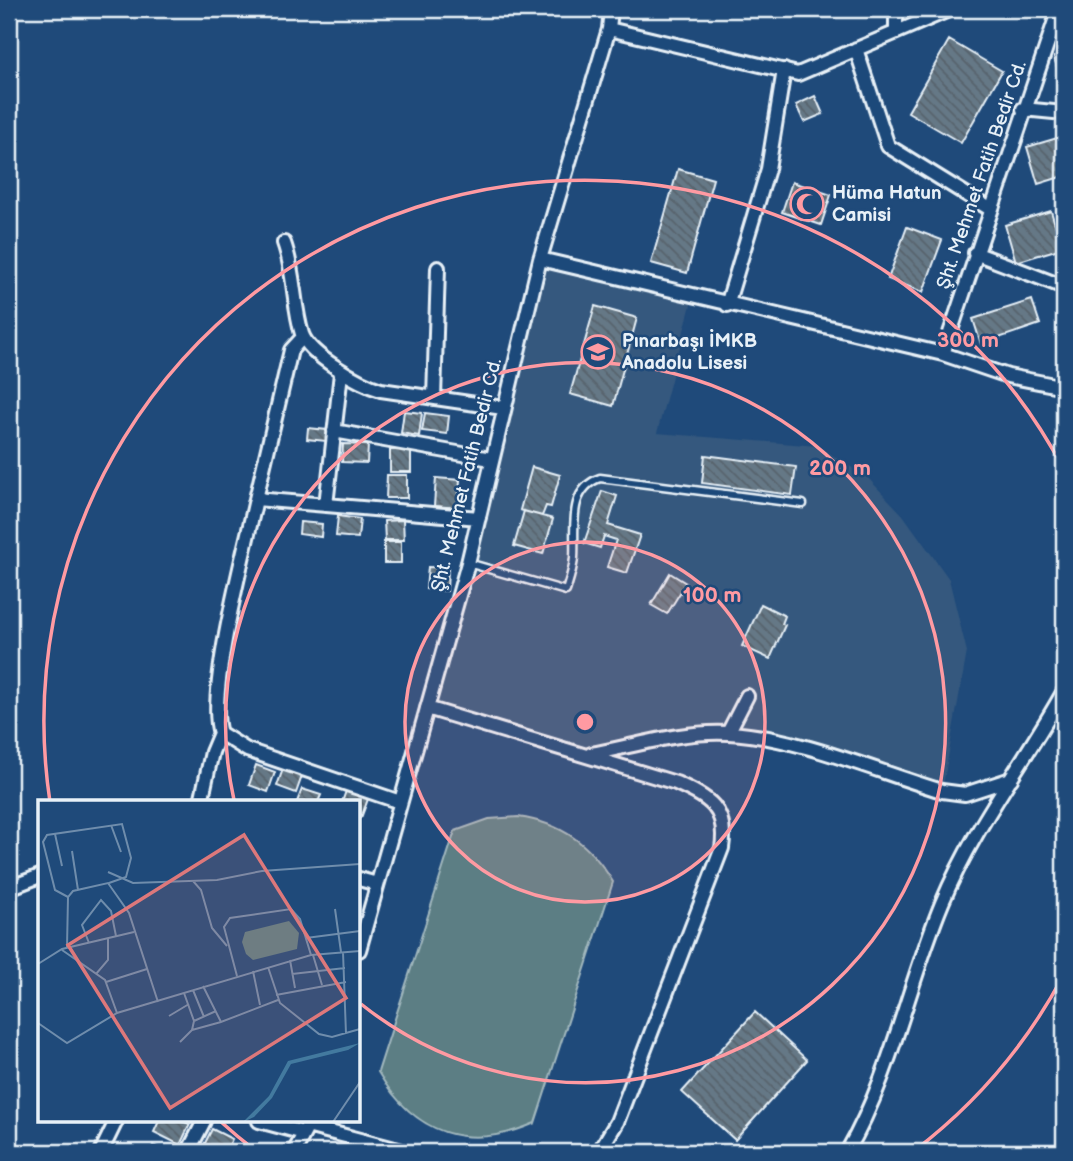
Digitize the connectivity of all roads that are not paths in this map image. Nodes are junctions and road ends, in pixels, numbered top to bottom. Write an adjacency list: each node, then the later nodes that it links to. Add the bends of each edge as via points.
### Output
1 (611, 9): 5 (street, Şht. Mehmet Fatih Bedir Cd.)
2 (896, 9): 6 (street)
3 (951, 9): 6 (street)
4 (1059, 9): 9 (street, Şht. Mehmet Fatih Bedir Cd.)
5 (609, 29): 8 (street); 14 (street, Şht. Mehmet Fatih Bedir Cd.)
6 (896, 32): 7 (street)
7 (856, 50): 8 (street, via 798,74); 11 (street, via 888,146)
8 (784, 70): 17 (street, via 768,169)
9 (1023, 109): 10 (street); 11 (street, Şht. Mehmet Fatih Bedir Cd.)
10 (1064, 113)
11 (990, 209): 13 (street, Şht. Mehmet Fatih Bedir Cd.)
12 (284, 243): 18 (street)
13 (975, 253): 16 (street); 19 (street, Şht. Mehmet Fatih Bedir Cd.)
14 (540, 259): 17 (street); 23 (street, Şht. Mehmet Fatih Bedir Cd.)
15 (438, 268): 22 (street)
16 (1064, 287)
17 (727, 305): 19 (street)
18 (303, 337): 20 (street); 26 (street, via 291,350)
19 (943, 354): 21 (street, via 1008,376)
20 (341, 373): 22 (street, via 362,385); 24 (street)
21 (1064, 387)
22 (434, 398): 23 (street)
23 (503, 408): 25 (street, Şht. Mehmet Fatih Bedir Cd.)
24 (334, 431): 25 (street); 28 (street)
25 (491, 459): 29 (street, Şht. Mehmet Fatih Bedir Cd.)
26 (256, 499): 28 (street); 34 (street, via 220,673)
27 (803, 504): 30 (lane, via 600,478 587,485 577,504 574,558 566,591)
28 (326, 505): 29 (street)
29 (479, 518): 30 (street, Şht. Mehmet Fatih Bedir Cd.)
30 (468, 563): 33 (street, Şht. Mehmet Fatih Bedir Cd.)
31 (1064, 691): 37 (street)
32 (747, 696): 35 (street)
33 (427, 708): 36 (street); 39 (street, Şht. Mehmet Fatih Bedir Cd.)
34 (220, 733): 38 (street); 39 (street, via 247,750)
35 (727, 733): 36 (street); 37 (street, via 803,748 942,791 965,794)
36 (588, 755): 53 (street, via 697,792 720,813 725,828 722,848 626,1100)
37 (1012, 779): 54 (street, via 943,900 871,1102)
38 (201, 800)
39 (400, 802): 42 (street, Şht. Mehmet Fatih Bedir Cd.)
40 (38, 877): 43 (street)
41 (360, 879): 42 (street)
42 (377, 884): 44 (street, Şht. Mehmet Fatih Bedir Cd.)
43 (9, 888)
44 (360, 946)
45 (116, 1122): 49 (street)
46 (203, 1122): 50 (street)
47 (267, 1122): 48 (street)
48 (307, 1127): 51 (street); 52 (street)
49 (101, 1152)
50 (188, 1152)
51 (294, 1152)
52 (403, 1152)
53 (599, 1152)
54 (847, 1152)

